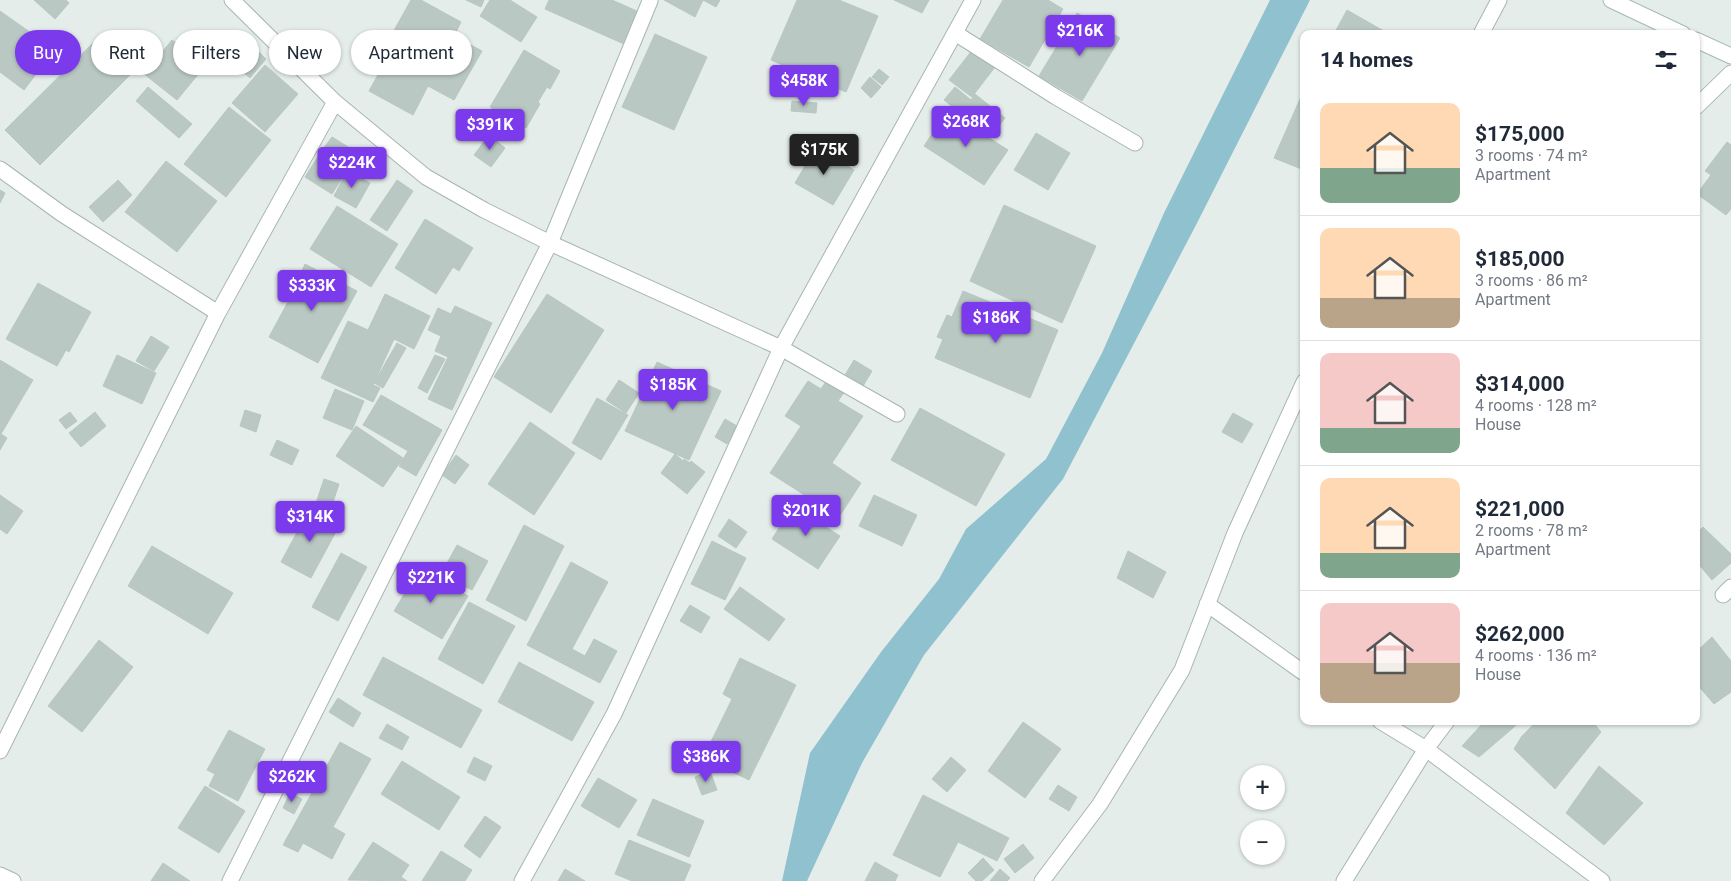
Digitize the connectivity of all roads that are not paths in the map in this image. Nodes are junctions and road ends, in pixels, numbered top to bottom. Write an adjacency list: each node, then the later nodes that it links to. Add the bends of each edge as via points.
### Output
1 (232, 0): 12 (street)
2 (973, 0): 8 (street)
3 (1499, 0): 6 (street)
4 (1611, 0): 7 (street)
5 (650, 1): 16 (street)
6 (1482, 30)
7 (1675, 30)
8 (955, 33): 14 (street); 18 (street)
9 (1700, 42): 10 (street)
10 (1731, 56)
11 (1731, 73): 13 (street)
12 (335, 102): 16 (street, via 426,176); 17 (street)
13 (1700, 103)
14 (1136, 143)
15 (0, 170): 17 (street, via 62,214)
16 (550, 243): 18 (street); 29 (street)
17 (218, 313): 26 (street)
18 (781, 348): 20 (street); 30 (street, via 614,714)
19 (1300, 391): 21 (street, via 1235,533)
20 (897, 414)
21 (1207, 604): 22 (street); 31 (street, via 1182,670 1100,804)
22 (1300, 670)
23 (1387, 725): 25 (street)
24 (1444, 725): 25 (street)
25 (1426, 749): 32 (street); 33 (street)
26 (0, 751)
27 (0, 875): 28 (street)
28 (13, 881)
29 (230, 881)
30 (522, 881)
31 (1042, 881)
32 (1344, 881)
33 (1602, 881)

